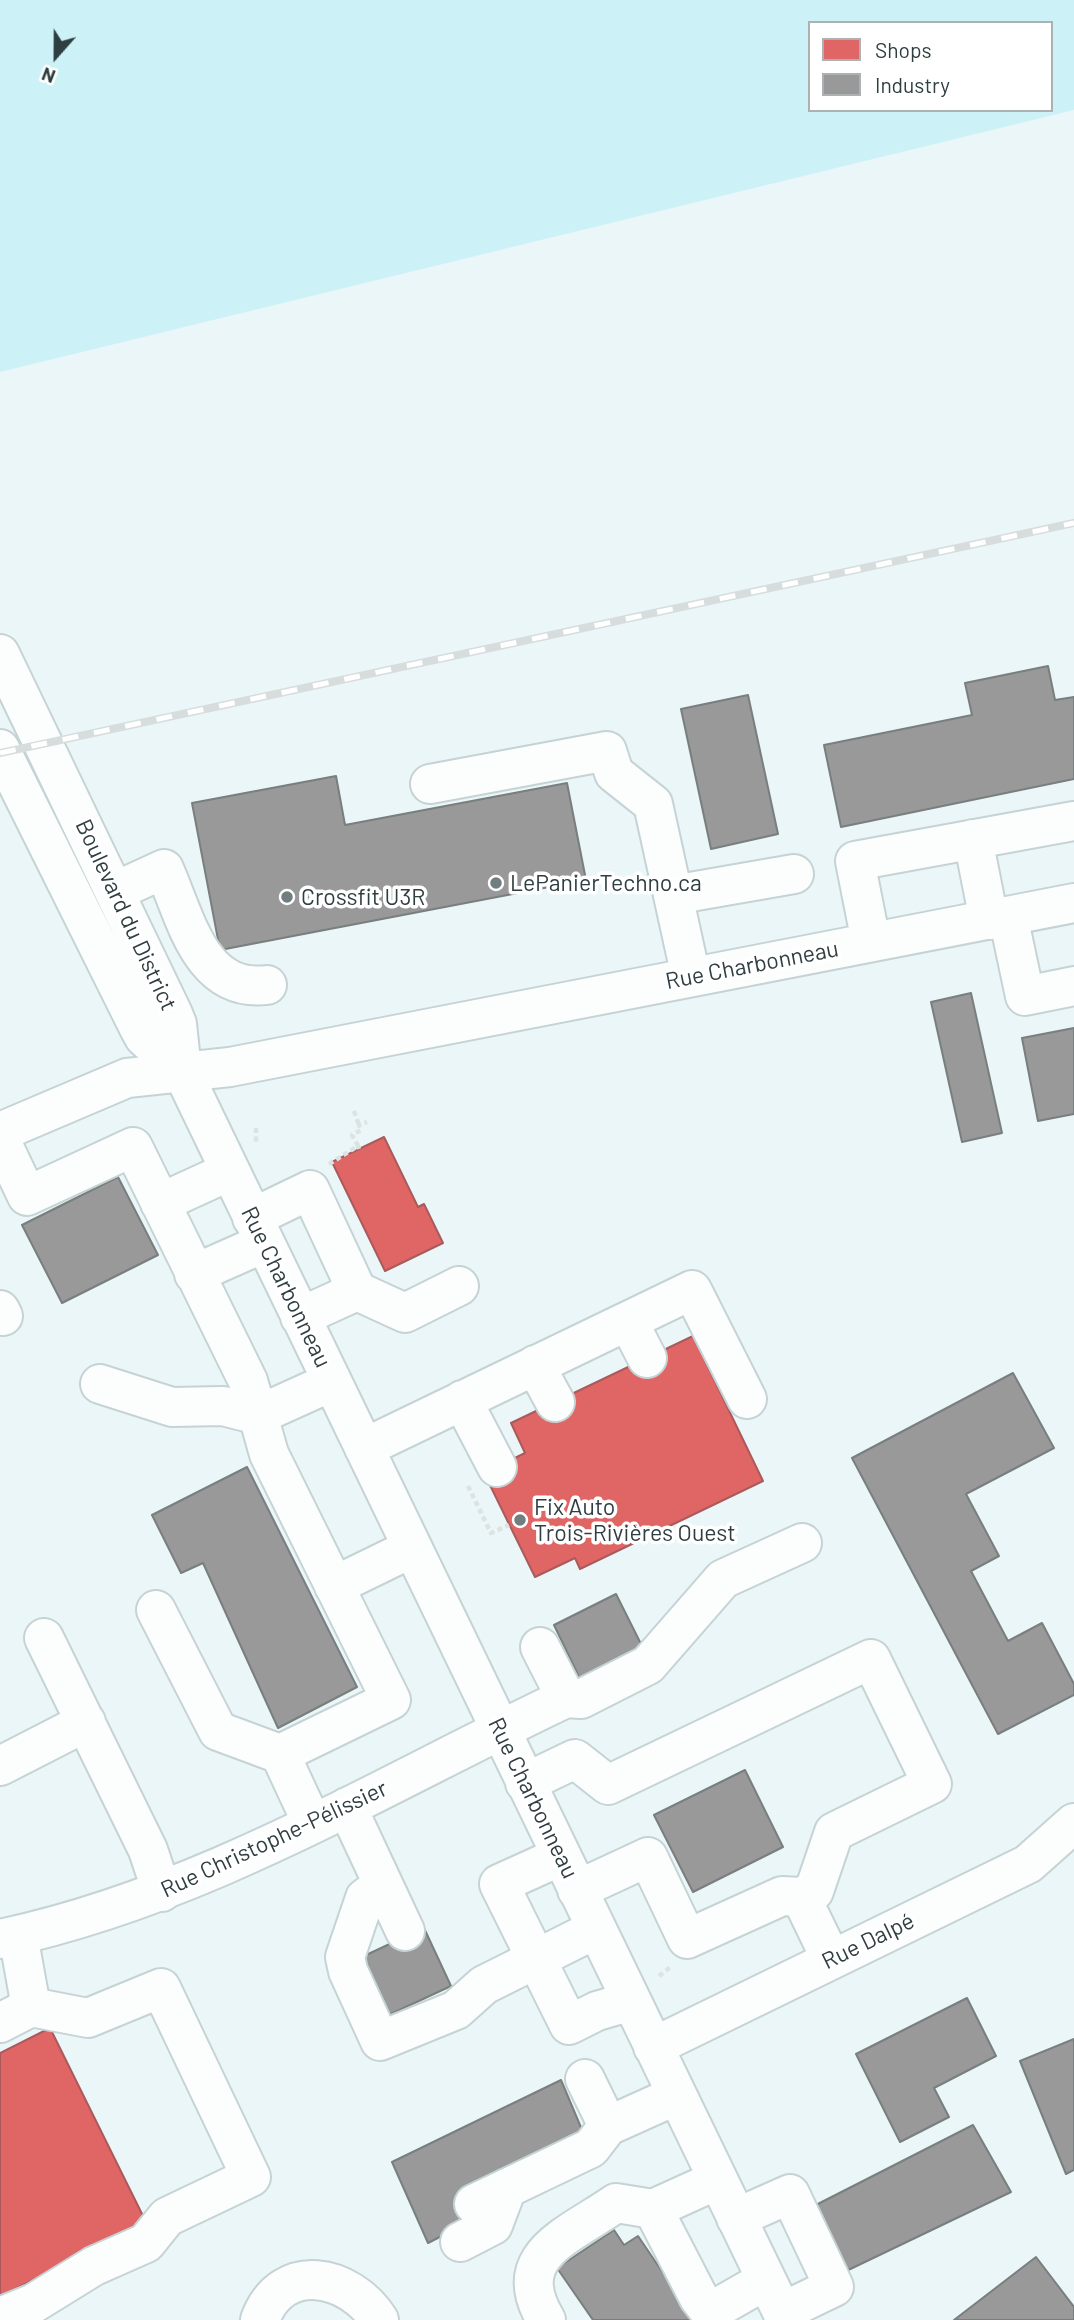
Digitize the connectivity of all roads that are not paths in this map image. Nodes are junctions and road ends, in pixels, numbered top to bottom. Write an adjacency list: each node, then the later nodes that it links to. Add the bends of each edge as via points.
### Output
1 (0, 654): 7 (street, Boulevard du District)
2 (0, 749): 15 (street, Boulevard du District, via 144,1037)
3 (430, 784): 8 (street, via 607,751 614,773 653,804)
4 (1074, 821): 5 (street)
5 (973, 839): 10 (street); 11 (street, via 855,861)
6 (794, 874): 8 (street)
7 (116, 891): 13 (street, via 164,869 208,964 221,978 238,985); 15 (street, Boulevard du District, via 177,1024)
8 (673, 895): 12 (street)
9 (1074, 903): 10 (street, Rue Charbonneau)
10 (998, 918): 11 (street, Rue Charbonneau); 14 (street, via 1025,996)
11 (871, 942): 12 (street, Rue Charbonneau)
12 (691, 977): 15 (street, Rue Charbonneau, via 230,1068)
13 (267, 985)
14 (1074, 986)
15 (182, 1071): 16 (street, via 127,1078); 18 (street, Rue Charbonneau)
16 (0, 1132)
17 (0, 1139): 19 (street)
18 (230, 1171): 20 (street); 21 (street, Rue Charbonneau)
19 (13, 1202): 20 (street, via 133,1147)
20 (160, 1203): 23 (street)
21 (258, 1230): 22 (street, via 310,1190 338,1213); 23 (street); 25 (street, Rue Charbonneau)
22 (361, 1269): 24 (street, via 405,1313); 25 (street)
23 (194, 1274): 34 (street, via 248,1381)
24 (459, 1286)
25 (300, 1317): 29 (street, Rue Charbonneau)
26 (628, 1321): 27 (street); 28 (street); 31 (street, via 692,1290)
27 (647, 1358)
28 (535, 1365): 32 (street); 33 (street)
29 (331, 1382): 34 (street); 35 (street, Rue Charbonneau)
30 (100, 1384): 34 (street, via 172,1407 223,1405)
31 (747, 1399)
32 (462, 1400): 35 (street); 36 (street)
33 (555, 1402)
34 (258, 1415): 39 (street, via 269,1454)
35 (364, 1448): 38 (street, Rue Charbonneau)
36 (480, 1473)
37 (802, 1543): 43 (street, Rue Christophe-Pélissier, via 723,1579 648,1665 581,1699)
38 (412, 1548): 39 (street); 45 (street, Rue Charbonneau)
39 (334, 1586): 46 (street, via 391,1700)
40 (156, 1610): 46 (street, via 218,1731)
41 (44, 1638): 44 (street)
42 (540, 1647): 43 (street)
43 (566, 1698): 45 (street, Rue Christophe-Pélissier)
44 (86, 1722): 47 (street); 55 (street, via 148,1850)
45 (500, 1730): 48 (street, Rue Charbonneau); 49 (street, Rue Christophe-Pélissier)
46 (280, 1755): 50 (street)
47 (0, 1766)
48 (526, 1783): 52 (street, Rue Charbonneau); 56 (street, via 575,1759 608,1785 871,1659 932,1784 834,1832 814,1891)
49 (347, 1807): 50 (street, Rue Christophe-Pélissier); 53 (street)
50 (312, 1823): 55 (street, Rue Christophe-Pélissier)
51 (1074, 1823): 61 (street, Rue Dalpé, via 1028,1864)
52 (561, 1856): 54 (street, Rue Charbonneau); 60 (street, via 499,1884)
53 (383, 1885): 58 (street); 60 (street, via 365,1898 345,1957 380,2041 456,2010 484,1985)
54 (577, 1891): 56 (street, via 648,1857 687,1939 782,1896); 57 (street, Rue Charbonneau)
55 (162, 1892): 59 (street, Rue Christophe-Pélissier)
56 (801, 1898): 61 (street)
57 (596, 1928): 60 (street); 62 (street, Rue Charbonneau)
58 (405, 1931)
59 (9, 1937): 63 (street)
60 (535, 1957): 62 (street, via 569,2025)
61 (831, 1959): 64 (street, Rue Dalpé)
62 (631, 2001): 64 (street, Rue Charbonneau)
63 (15, 2015): 74 (street, via 88,2018 160,1988 251,2177 167,2217 146,2243)
64 (653, 2047): 66 (street, Rue Charbonneau)
65 (585, 2079): 67 (street)
66 (677, 2095): 67 (street); 68 (street, Rue Charbonneau)
67 (608, 2126): 71 (street, via 591,2148 490,2196 494,2225)
68 (718, 2180): 69 (street); 70 (street, Rue Charbonneau)
69 (653, 2209): 73 (street); 77 (street, via 616,2203 545,2253 533,2270 532,2283)
70 (736, 2218): 72 (street, Rue Charbonneau); 72 (street, via 790,2194 834,2287)
71 (460, 2242)
72 (778, 2304): 73 (street)
73 (705, 2316)
74 (0, 2317)
75 (260, 2320): 76 (street, via 288,2286 316,2279 348,2290)
76 (379, 2320)
77 (546, 2320)

